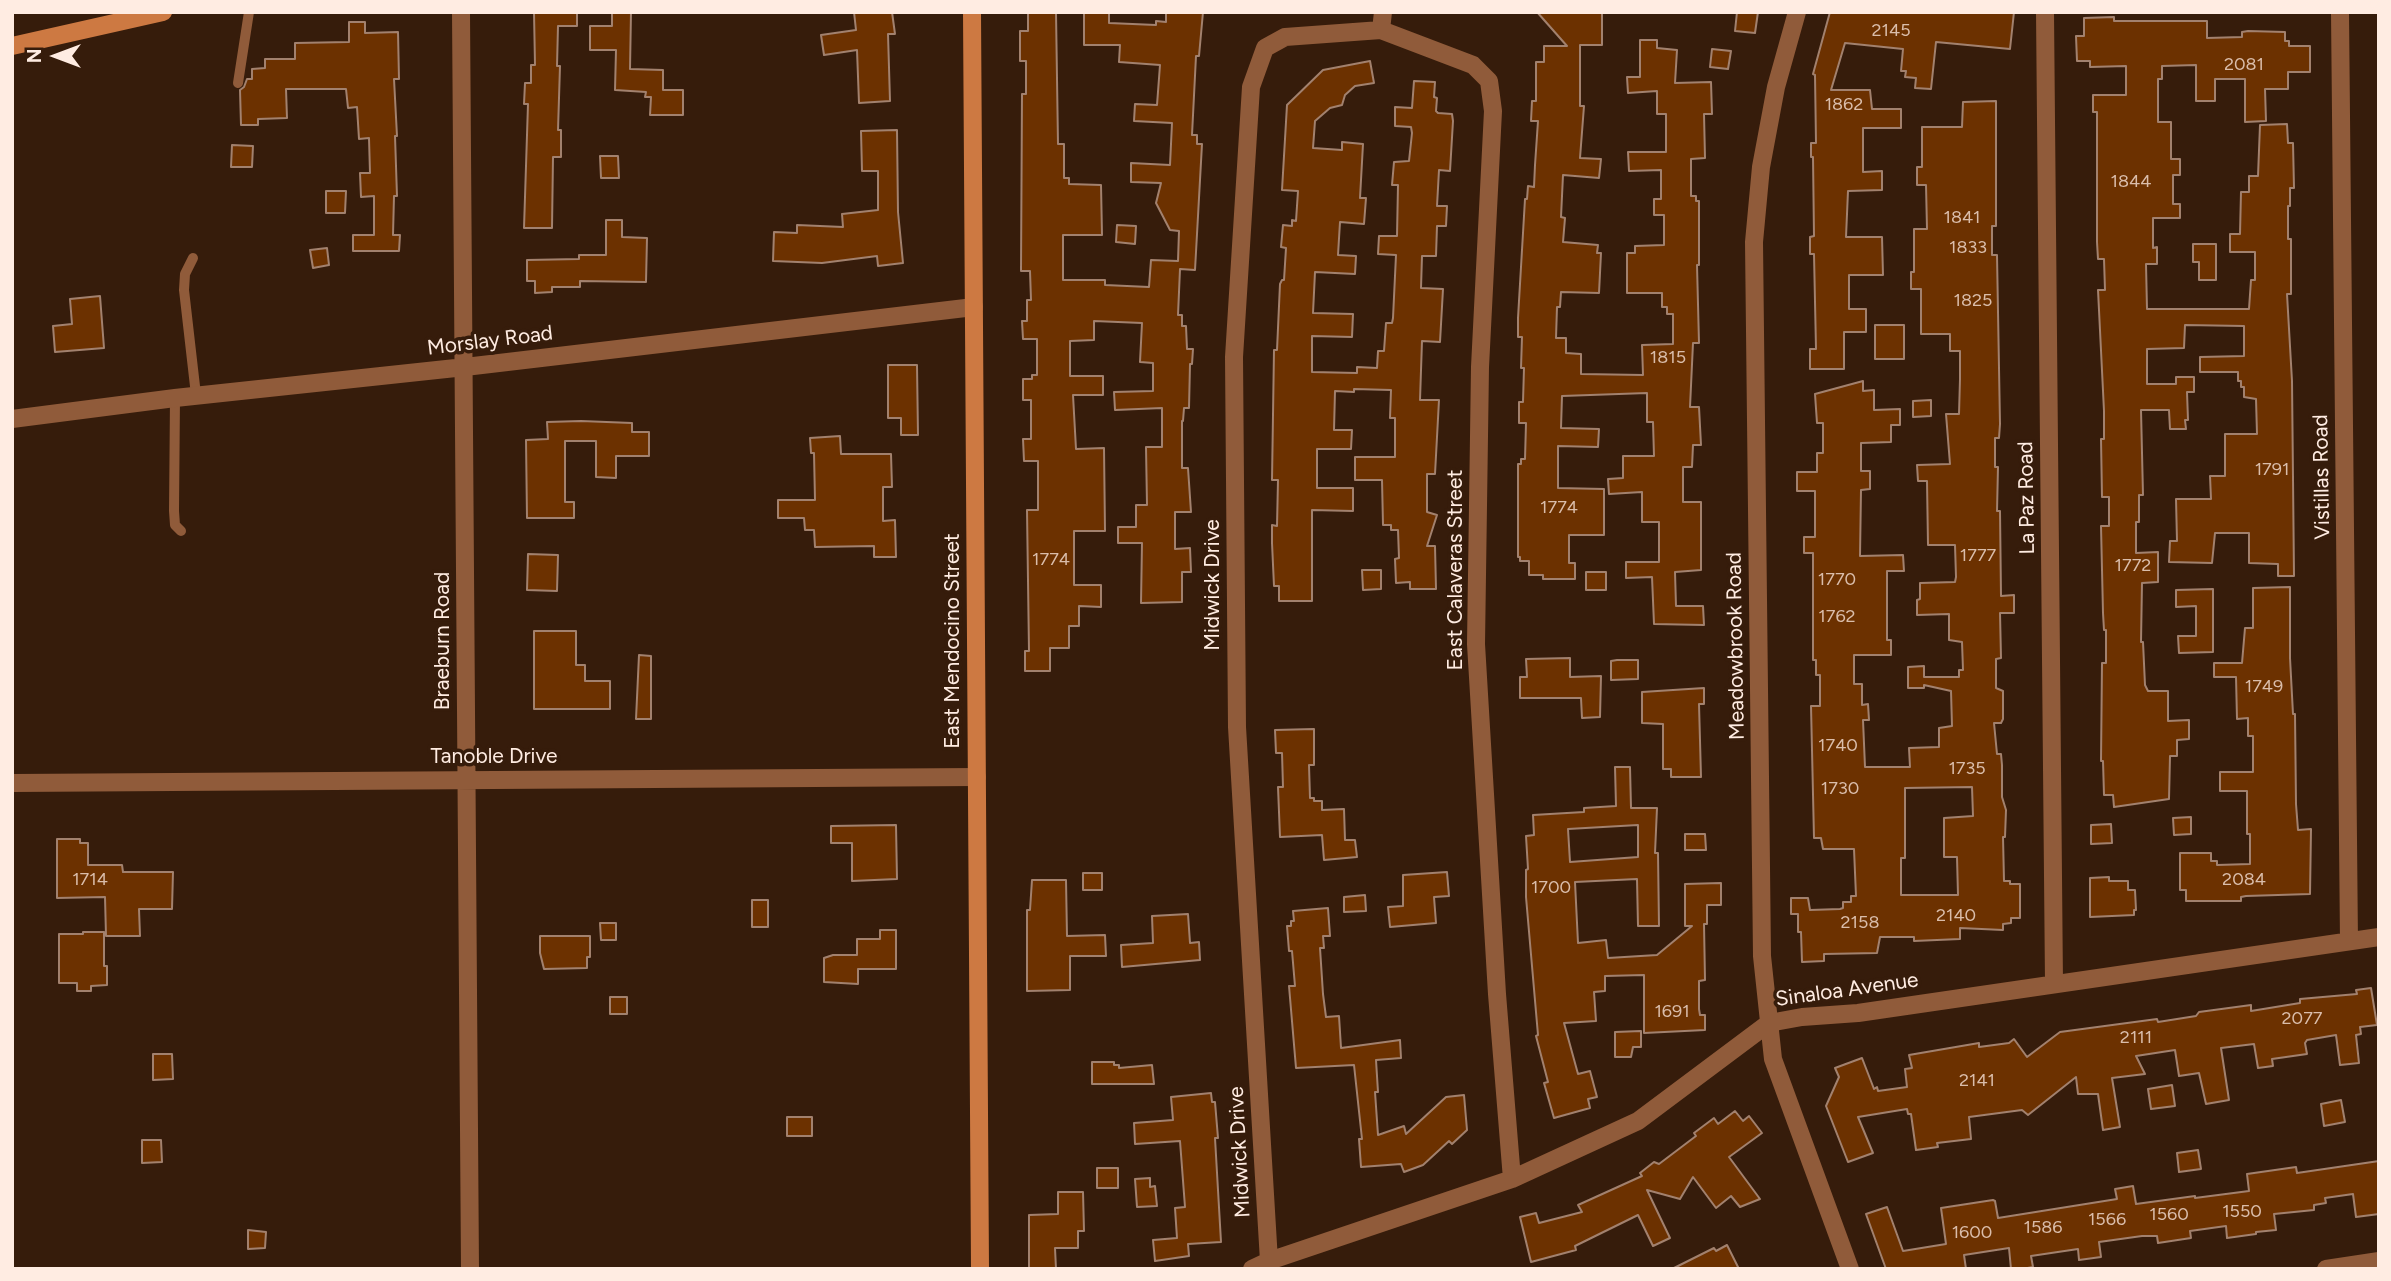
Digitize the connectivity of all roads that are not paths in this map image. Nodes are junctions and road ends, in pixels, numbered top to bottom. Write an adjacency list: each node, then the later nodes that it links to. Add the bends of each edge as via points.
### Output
1 (163, 12): 9 (street)
2 (249, 12): 10 (lane)
3 (461, 12): 13 (street, Braeburn Road)
4 (972, 12): 12 (street, East Mendocino Street)
5 (1797, 12): 24 (street, Meadowbrook Road, via 1761,167 1754,242 1762,956)
6 (2045, 12): 23 (street, La Paz Road)
7 (2340, 12): 22 (street, Vistillas Road)
8 (1382, 21): 25 (street, East Calaveras Street, via 1473,65 1489,81 1492,101 1480,367 1476,645); 26 (street, Midwick Drive, via 1285,37 1265,48 1251,87 1234,357 1237,727)
9 (12, 46)
10 (238, 83)
11 (193, 258): 14 (lane, via 184,290)
12 (974, 307): 13 (street, Morslay Road); 18 (street, East Mendocino Street)
13 (465, 367): 14 (street, Morslay Road); 19 (street, Braeburn Road)
14 (195, 395): 15 (street, Morslay Road)
15 (175, 398): 16 (street, Morslay Road); 17 (lane, via 174,511 175,525)
16 (12, 419)
17 (181, 531)
18 (977, 777): 19 (street, Tanoble Drive); 29 (street, East Mendocino Street)
19 (466, 780): 20 (street, Tanoble Drive); 28 (street, Braeburn Road)
20 (12, 783)
21 (2379, 937): 22 (street, Sinaloa Avenue)
22 (2349, 941): 23 (street, Sinaloa Avenue)
23 (2054, 983): 24 (street, Sinaloa Avenue)
24 (1769, 1023): 25 (street, Sinaloa Avenue, via 1638,1121); 31 (street, Meadowbrook Road, via 1773,1059)
25 (1512, 1179): 26 (street, Sinaloa Avenue)
26 (1269, 1261): 30 (street, Sinaloa Avenue)
27 (2379, 1261): 32 (street)
28 (470, 1269)
29 (980, 1269)
30 (1252, 1269)
31 (1850, 1269)
32 (2326, 1269)

